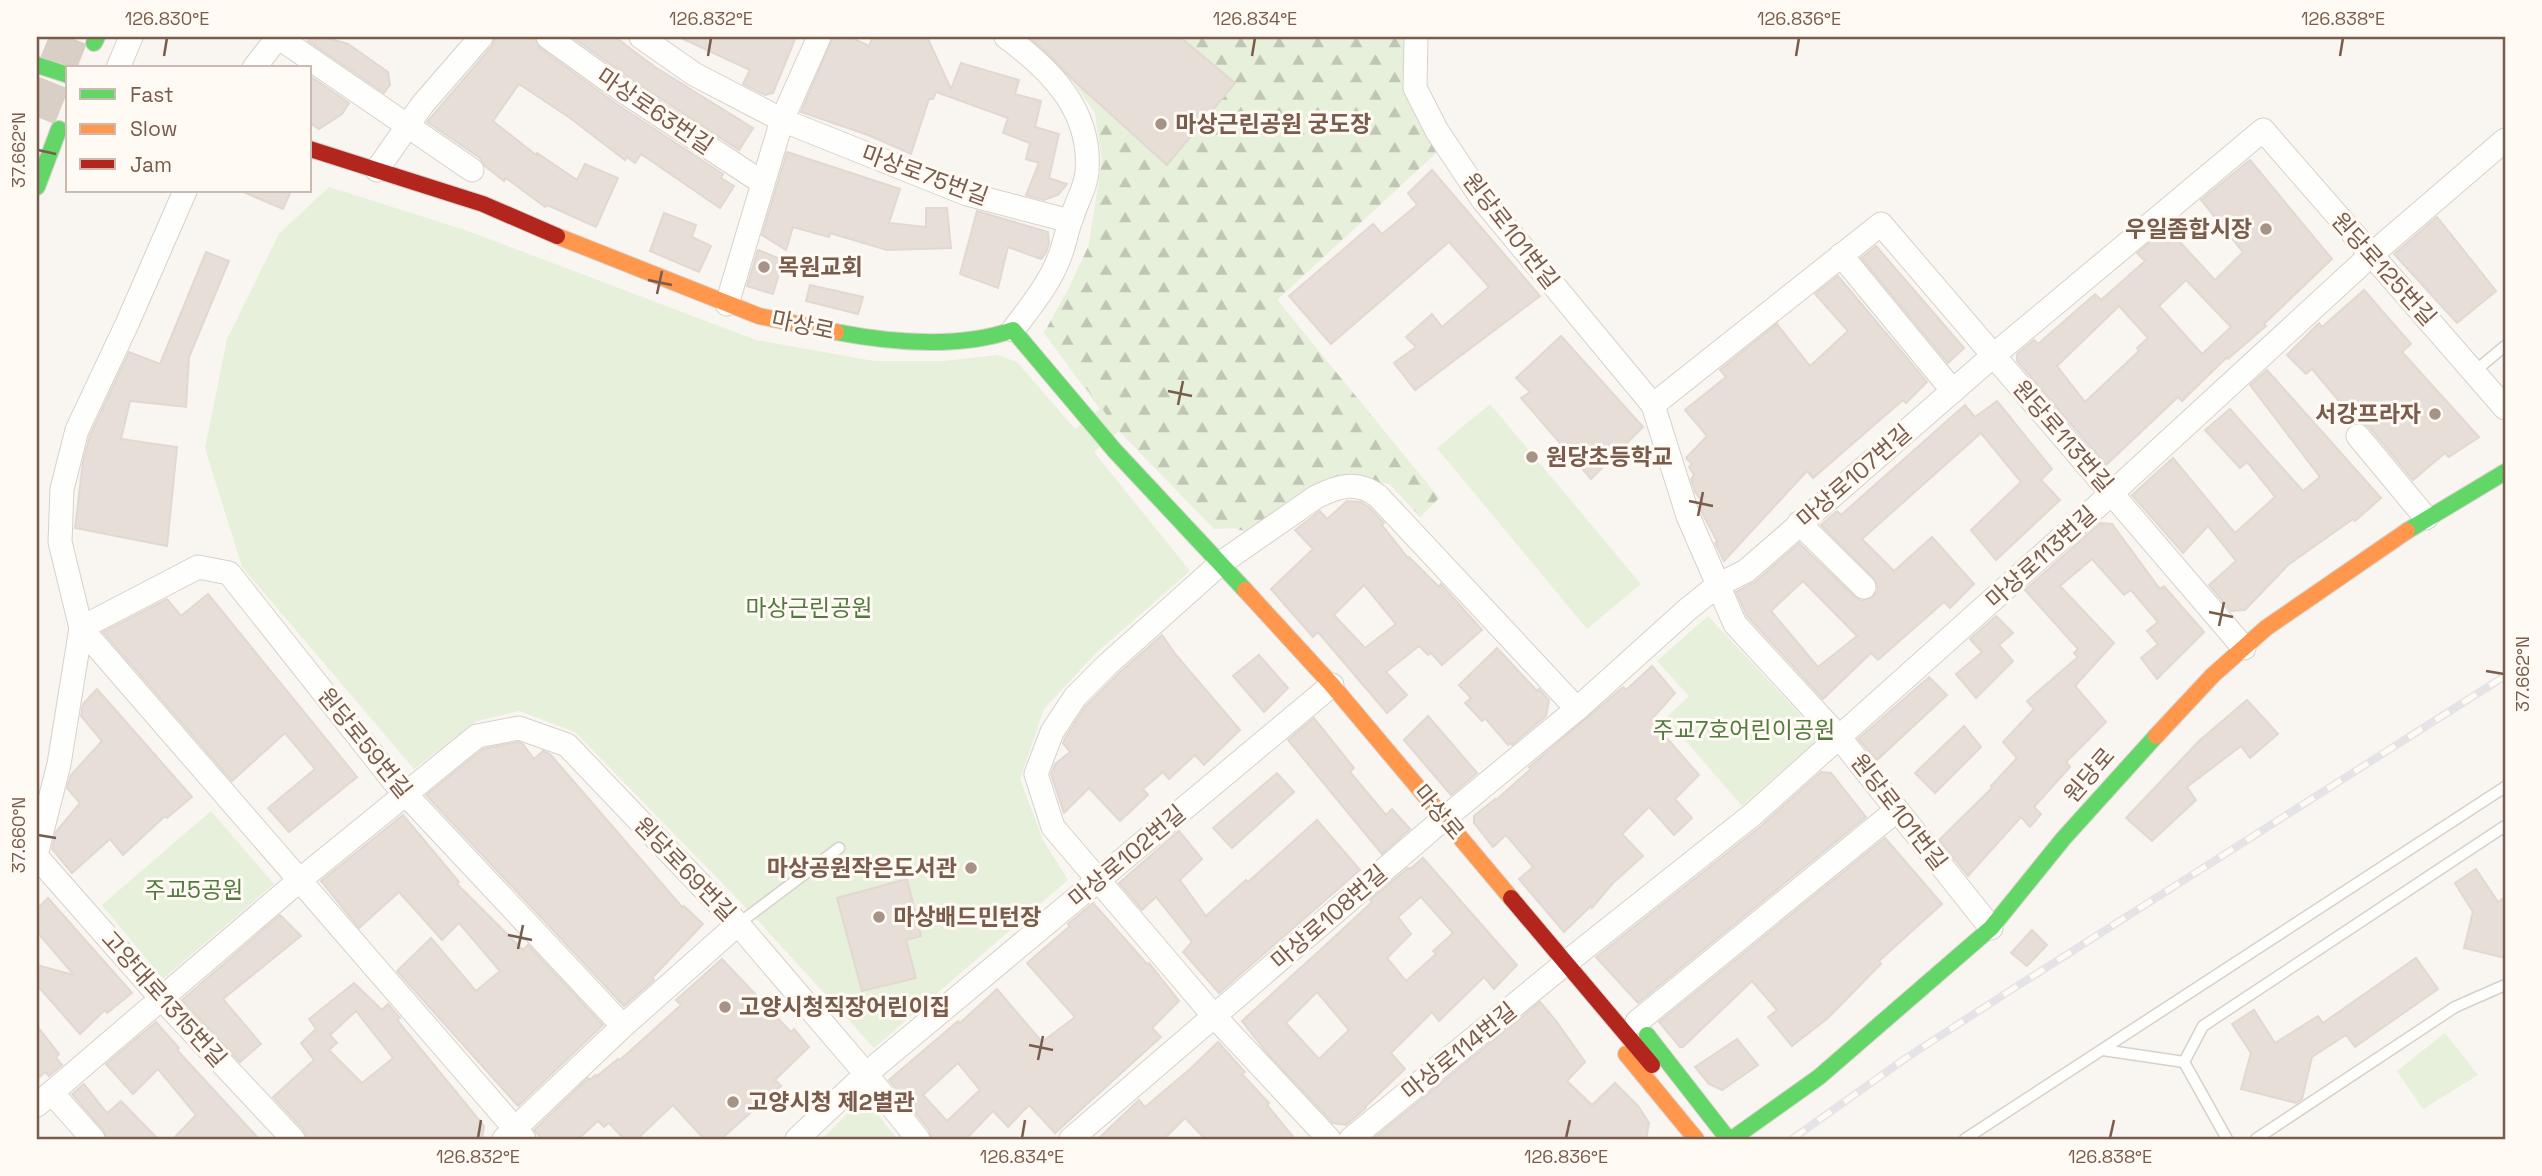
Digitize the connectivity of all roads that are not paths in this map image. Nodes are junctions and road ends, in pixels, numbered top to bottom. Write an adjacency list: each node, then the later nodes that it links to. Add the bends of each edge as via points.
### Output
1 (131, 37): 10 (street)
2 (278, 37): 11 (street); 14 (street)
3 (481, 37): 14 (street)
4 (548, 37): 21 (street, 마상로63번길)
5 (641, 37): 13 (street, via 694,74)
6 (819, 37): 13 (street)
7 (1006, 37): 24 (street, via 1060,83 1079,117 1087,174)
8 (1416, 37): 33 (street, 원당로101번길, via 1415,88 1445,142 1483,200)
9 (37, 65): 12 (main road)
10 (119, 66)
11 (256, 66)
12 (66, 74)
13 (782, 120): 21 (street); 24 (street, 마상로75번길, via 967,194)
14 (407, 126): 19 (street); 20 (street)
15 (60, 129): 22 (main road)
16 (2263, 130): 26 (street, 원당로125번길); 30 (street, 마상로107번길)
17 (2505, 140): 26 (street, 마상로113번길)
18 (312, 150): 19 (main road, 마상로)
19 (377, 170): 27 (main road, 마상로, via 483,204)
20 (472, 170)
21 (763, 183): 27 (street)
22 (37, 187)
23 (185, 192): 43 (street, via 77,430 62,489 60,542)
24 (1070, 221): 28 (street, via 1060,256 1041,294)
25 (1841, 255): 30 (street, 원당로113번길, via 1881,224); 32 (street); 33 (street)
26 (2371, 255): 31 (street, 원당로125번길); 37 (street, 마상로113번길)
27 (727, 304): 28 (main road, 마상로, via 759,316 873,339 942,342 993,337)
28 (1013, 330): 40 (main road, 마상로, via 1115,451)
29 (2505, 346): 31 (lane)
30 (1994, 355): 32 (street, 마상로107번길); 37 (street, 원당로113번길)
31 (2475, 371): 34 (street, 원당로125번길)
32 (1953, 391): 39 (street, 마상로107번길)
33 (1653, 405): 41 (street, 원당로101번길, via 1688,516)
34 (2505, 408)
35 (2358, 436): 38 (street)
36 (2505, 472): 38 (main road, 원당로)
37 (2112, 493): 44 (street, 원당로113번길); 47 (street, 마상로113번길)
38 (2426, 517): 44 (main road, 원당로)
39 (1800, 523): 41 (street, 마상로107번길, via 1746,571); 42 (street)
40 (1221, 563): 45 (main road, 마상로); 46 (street, via 1331,489 1367,488); 57 (street, via 1108,664 1075,697 1052,732 1036,774 1053,827)
41 (1717, 585): 46 (street, 마상로107번길); 47 (street, 원당로101번길, via 1735,624)
42 (1864, 587)
43 (81, 628): 49 (street, 원당로59번길, via 198,566 229,573); 54 (street, via 59,764); 56 (street)
44 (2244, 648): 59 (main road, 원당로, via 2131,762)
45 (1332, 685): 51 (main road, 마상로); 57 (street, 마상로102번길)
46 (1577, 709): 51 (street, 마상로107번길)
47 (1839, 737): 50 (street, 원당로101번길); 60 (street, 마상로113번길, via 1752,815)
48 (2505, 787): 67 (lane)
49 (405, 794): 56 (street, 원당로69번길); 58 (street, 원당로69번길, via 477,736 519,728 567,745); 66 (street, 원당로59번길)
50 (1897, 810): 59 (street, 원당로101번길); 65 (street)
51 (1444, 819): 60 (main road, 마상로); 64 (street, 마상로108번길)
52 (2505, 826): 68 (lane, via 2203,1026)
53 (839, 848): 58 (lane)
54 (37, 851)
55 (37, 857): 63 (street, 고양대로1315번길)
56 (301, 879): 63 (street, 원당로69번길); 72 (street)
57 (1097, 881): 64 (street); 70 (street, 마상로102번길)
58 (738, 924): 66 (street); 70 (street, 원당로69번길)
59 (1991, 928): 81 (main road, 원당로, via 1819,1077)
60 (1567, 962): 61 (main road); 69 (main road, 마상로); 79 (street, 마상로114번길); 80 (main road, via 1590,1011)
61 (1602, 984)
62 (2505, 985): 84 (lane, via 2455,1007)
63 (161, 998): 71 (street, 원당로69번길); 74 (street, 고양대로1315번길)
64 (1214, 1016): 77 (street, 마상로108번길); 78 (street)
65 (1633, 1017): 81 (main road)
66 (622, 1026): 72 (street)
67 (2103, 1049): 68 (lane); 82 (lane)
68 (2184, 1062): 83 (lane)
69 (1652, 1065)
70 (866, 1074): 75 (street, 마상로102번길); 76 (street, 원당로69번길)
71 (44, 1099): 73 (street)
72 (515, 1136)
73 (93, 1139)
74 (293, 1139)
75 (797, 1139)
76 (918, 1139)
77 (1071, 1139)
78 (1329, 1139)
79 (1352, 1139)
80 (1696, 1139)
81 (1730, 1139)
82 (1965, 1139)
83 (2227, 1139)
84 (2256, 1139)

